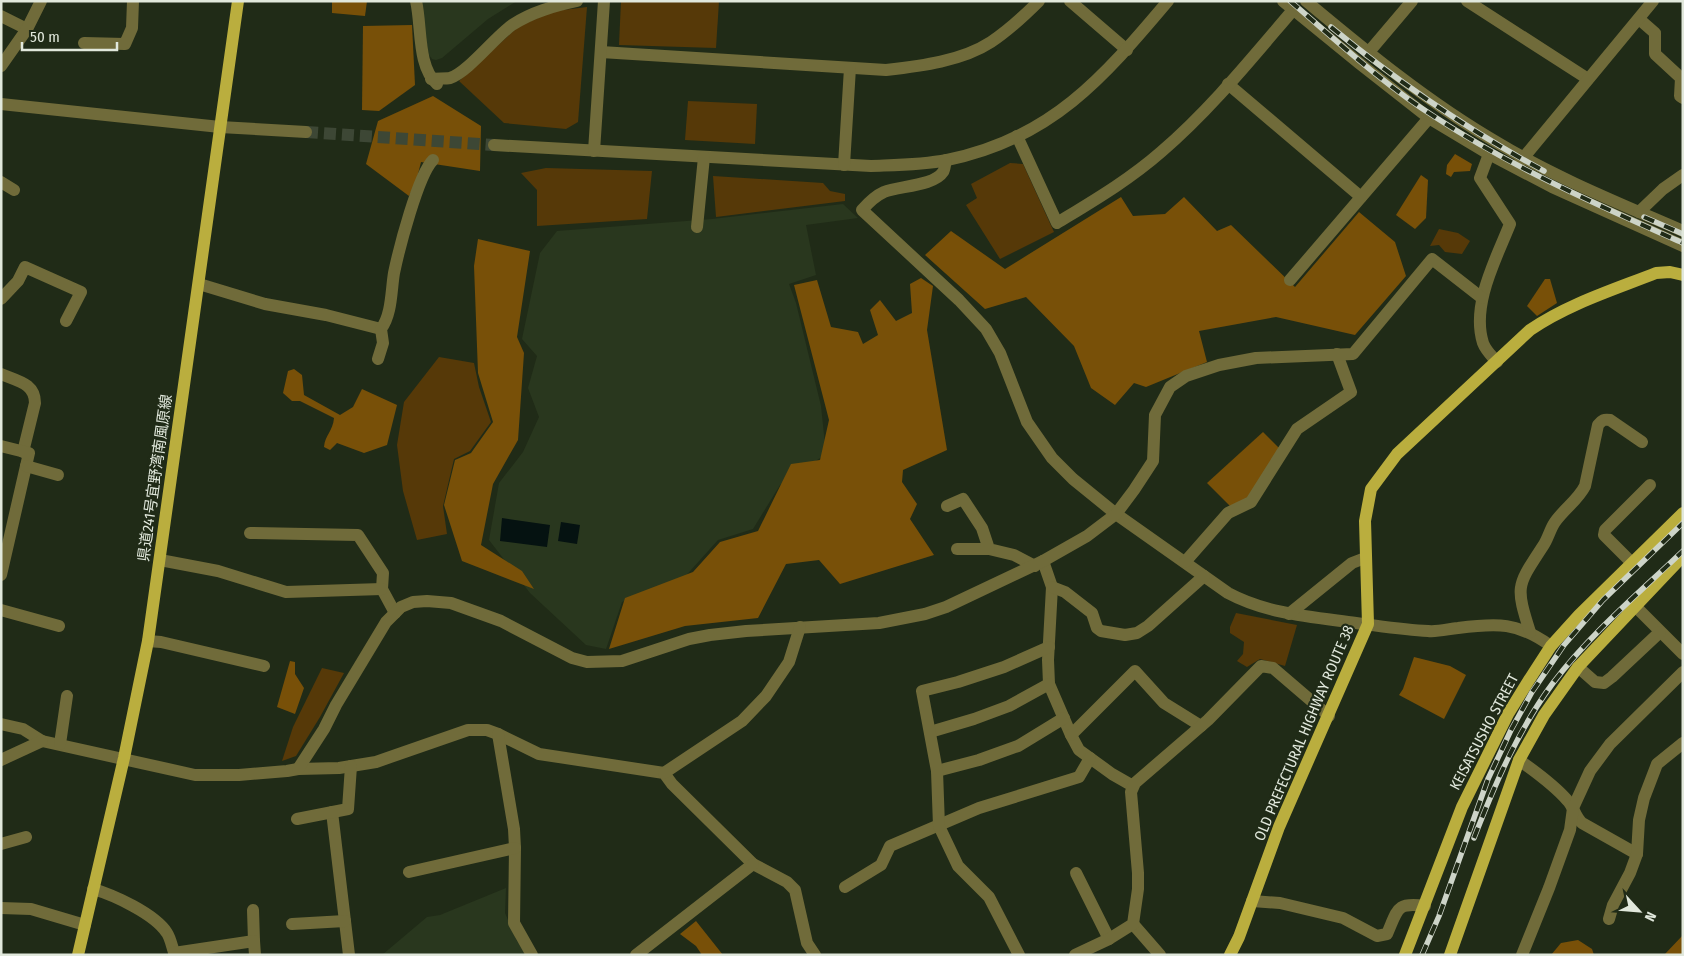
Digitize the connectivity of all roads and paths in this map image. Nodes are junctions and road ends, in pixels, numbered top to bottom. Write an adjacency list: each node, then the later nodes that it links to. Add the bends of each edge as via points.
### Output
1 (41, 1): 17 (street)
2 (133, 1): 18 (street, via 132,28 125,44)
3 (238, 1): 29 (main road, 県道241号宜野湾南風原線)
4 (416, 1): 5 (street, via 425,67 435,82 460,74 500,35 526,17)
5 (577, 1)
6 (604, 1): 20 (street)
7 (1039, 1): 23 (street, via 990,43 956,58 886,70)
8 (1070, 1): 19 (street)
9 (1168, 1): 19 (street)
10 (1306, 1): 21 (street)
11 (1412, 1): 21 (street)
12 (1466, 1): 24 (street)
13 (1653, 1): 16 (street)
14 (1288, 5): 25 (street); 28 (street)
15 (1, 16): 17 (street)
16 (1639, 19): 24 (street); 26 (street, via 1655,32 1655,54 1681,78 1680,96)
17 (27, 29): 22 (street)
18 (84, 43)
19 (1127, 50): 31 (street, via 1073,101)
20 (601, 52): 23 (street); 33 (street)
21 (1368, 52): 36 (street, via 1436,103)
22 (1, 66)
23 (850, 68): 39 (street)
24 (1588, 80): 36 (street)
25 (1228, 84): 31 (street, via 1160,153 1112,190 1057,223); 44 (street)
26 (1683, 98)
27 (1, 104): 29 (street)
28 (1429, 118): 34 (street); 44 (street)
29 (220, 127): 30 (street); 51 (main road, 県道241号宜野湾南風原線)
30 (306, 132)
31 (1017, 136): 38 (street)
32 (494, 145): 33 (street)
33 (594, 151): 35 (street)
34 (1489, 154): 40 (street); 52 (street, via 1480,178 1510,224)
35 (704, 157): 39 (street); 46 (street)
36 (1524, 157): 40 (street); 45 (street)
37 (434, 160): 55 (street, via 427,166 412,207 386,322)
38 (946, 160): 39 (street, via 896,165); 67 (street, via 943,172 935,178 882,193 862,210 986,329 1000,353 1027,422 1052,458)
39 (844, 165)
40 (1515, 168): 48 (street)
41 (1683, 175): 45 (street)
42 (1, 182): 43 (street)
43 (14, 190)
44 (1361, 197): 50 (street)
45 (1639, 212): 47 (street)
46 (697, 227)
47 (1683, 231)
48 (1683, 246)
49 (1683, 275): 58 (main road, OLD PREFECTURAL HIGHWAY ROUTE 38, via 1656,273 1567,308 1530,330)
50 (1290, 280)
51 (199, 284): 55 (street, via 265,304); 74 (main road, 県道241号宜野湾南風原線)
52 (1482, 298): 56 (street, via 1432,259 1353,354); 58 (street, via 1479,321 1483,343)
53 (1, 299): 54 (street, via 18,281 25,267 81,292)
54 (66, 321)
55 (381, 329): 57 (street, via 384,343)
56 (1337, 354): 67 (street, via 1256,358 1219,365 1186,376 1170,387 1155,415 1153,460); 75 (street, via 1351,392 1297,429 1251,502 1228,513)
57 (378, 359)
58 (1497, 362): 73 (main road, OLD PREFECTURAL HIGHWAY ROUTE 38, via 1397,454 1376,480 1368,500 1365,521)
59 (1, 374): 62 (street, via 29,386 35,395)
60 (1642, 442): 89 (street, via 1610,420 1604,419 1598,426 1585,486 1556,521 1545,545 1524,575 1520,596)
61 (1, 446): 62 (street)
62 (24, 452): 63 (street, via 29,453)
63 (26, 466): 64 (street); 78 (street)
64 (58, 475)
65 (1650, 485): 76 (street, via 1605,530 1604,535)
66 (947, 506): 71 (street, via 963,499 982,528)
67 (1116, 514): 75 (street); 77 (street, via 1087,536)
68 (1683, 514): 76 (main road, KEISATSUSHO STREET)
69 (250, 533): 81 (street, via 358,535 383,573)
70 (957, 548): 71 (street)
71 (989, 549): 77 (street)
72 (1683, 556): 82 (main road)
73 (1365, 558): 85 (street, via 1352,563); 86 (main road, OLD PREFECTURAL HIGHWAY ROUTE 38)
74 (160, 560): 81 (street, via 218,572 286,592); 91 (main road, 県道241号宜野湾南風原線)
75 (1185, 562): 79 (street)
76 (1631, 562): 92 (main road, KEISATSUSHO STREET)
77 (1039, 564): 80 (street); 88 (street, via 925,614 878,623)
78 (1, 575)
79 (1204, 576): 80 (street, via 1148,626 1125,635 1101,631 1092,613); 85 (street, via 1245,602)
80 (1052, 586): 93 (street)
81 (382, 589): 84 (street)
82 (1634, 605): 90 (street); 96 (main road)
83 (1, 610): 87 (street)
84 (395, 613): 88 (street, via 413,602 451,604 501,621 572,658 587,662 622,661 710,635); 115 (street, via 386,622)
85 (1289, 614): 86 (street)
86 (1368, 624): 89 (street, via 1430,631 1488,624); 100 (main road, OLD PREFECTURAL HIGHWAY ROUTE 38)
87 (59, 626)
88 (800, 627): 117 (street, via 789,662 766,696 742,721)
89 (1530, 632): 92 (street)
90 (1660, 632): 94 (street); 96 (street, via 1604,683 1595,682)
91 (148, 641): 95 (street); 110 (main road, 県道241号宜野湾南風原線)
92 (1551, 646): 133 (main road, KEISATSUSHO STREET, via 1489,751 1462,807)
93 (1049, 647): 98 (street); 104 (street, via 1004,667 922,691)
94 (1683, 654)
95 (264, 666)
96 (1578, 666): 113 (main road, via 1544,715)
97 (1683, 672): 119 (street, via 1597,759)
98 (1049, 684): 101 (street); 104 (street, via 1009,706)
99 (67, 696): 109 (street)
100 (1329, 716): 103 (street, via 1272,668 1261,666); 132 (main road, OLD PREFECTURAL HIGHWAY ROUTE 38, via 1279,827)
101 (1064, 718): 106 (street); 116 (street, via 1018,746)
102 (1, 724): 107 (street, via 23,728)
103 (1201, 726): 106 (street, via 1164,703 1135,671); 118 (street)
104 (930, 732): 116 (street)
105 (498, 734): 114 (street, via 487,730 468,730 376,762); 117 (street, via 539,754); 125 (street)
106 (1071, 735): 111 (street, via 1079,750)
107 (42, 741): 109 (street); 112 (street)
108 (1683, 743): 126 (street, via 1657,764 1639,820)
109 (60, 744): 110 (street)
110 (124, 758): 115 (street, via 195,775 239,775); 131 (main road, 県道241号宜野湾南風原線)
111 (1090, 758): 118 (street); 122 (street, via 1079,778 979,808)
112 (1, 760)
113 (1519, 760): 119 (street, via 1546,780); 155 (main road)
114 (351, 766): 115 (street); 120 (street, via 348,808)
115 (298, 769)
116 (937, 771): 122 (street)
117 (664, 773): 127 (street)
118 (1133, 786): 139 (street, via 1138,889)
119 (1573, 808): 126 (street, via 1582,823); 156 (street, via 1570,830)
120 (332, 812): 121 (street); 137 (street)
121 (297, 820)
122 (939, 826): 130 (street, via 890,846 881,864); 150 (street, via 958,866 989,897)
123 (26, 837): 124 (street)
124 (1, 844)
125 (515, 848): 128 (street); 147 (street, via 514,923)
126 (1637, 854): 136 (street, via 1613,905)
127 (753, 864): 148 (street); 149 (street, via 787,882 794,890 807,943)
128 (410, 872)
129 (1076, 873): 141 (street)
130 (845, 887)
131 (93, 889): 140 (main road, 県道241号宜野湾南風原線); 143 (street, via 114,896 158,922 167,933)
132 (1252, 901): 133 (street, via 1280,903 1343,918 1377,936 1387,934 1402,906); 153 (main road, OLD PREFECTURAL HIGHWAY ROUTE 38)
133 (1425, 906): 154 (main road, KEISATSUSHO STREET)
134 (1, 908): 140 (street, via 31,909)
135 (253, 910): 142 (street)
136 (1610, 919)
137 (346, 921): 138 (street); 146 (street)
138 (292, 924)
139 (1133, 924): 141 (street); 152 (street)
140 (85, 925): 144 (main road, 県道241号宜野湾南風原線)
141 (1109, 939): 151 (street)
142 (254, 940): 143 (street); 145 (street)
143 (175, 954)
144 (78, 955)
145 (255, 955)
146 (349, 955)
147 (532, 955)
148 (636, 955)
149 (814, 955)
150 (1019, 955)
151 (1075, 955)
152 (1160, 955)
153 (1230, 955)
154 (1405, 955)
155 (1450, 955)
156 (1522, 955)

